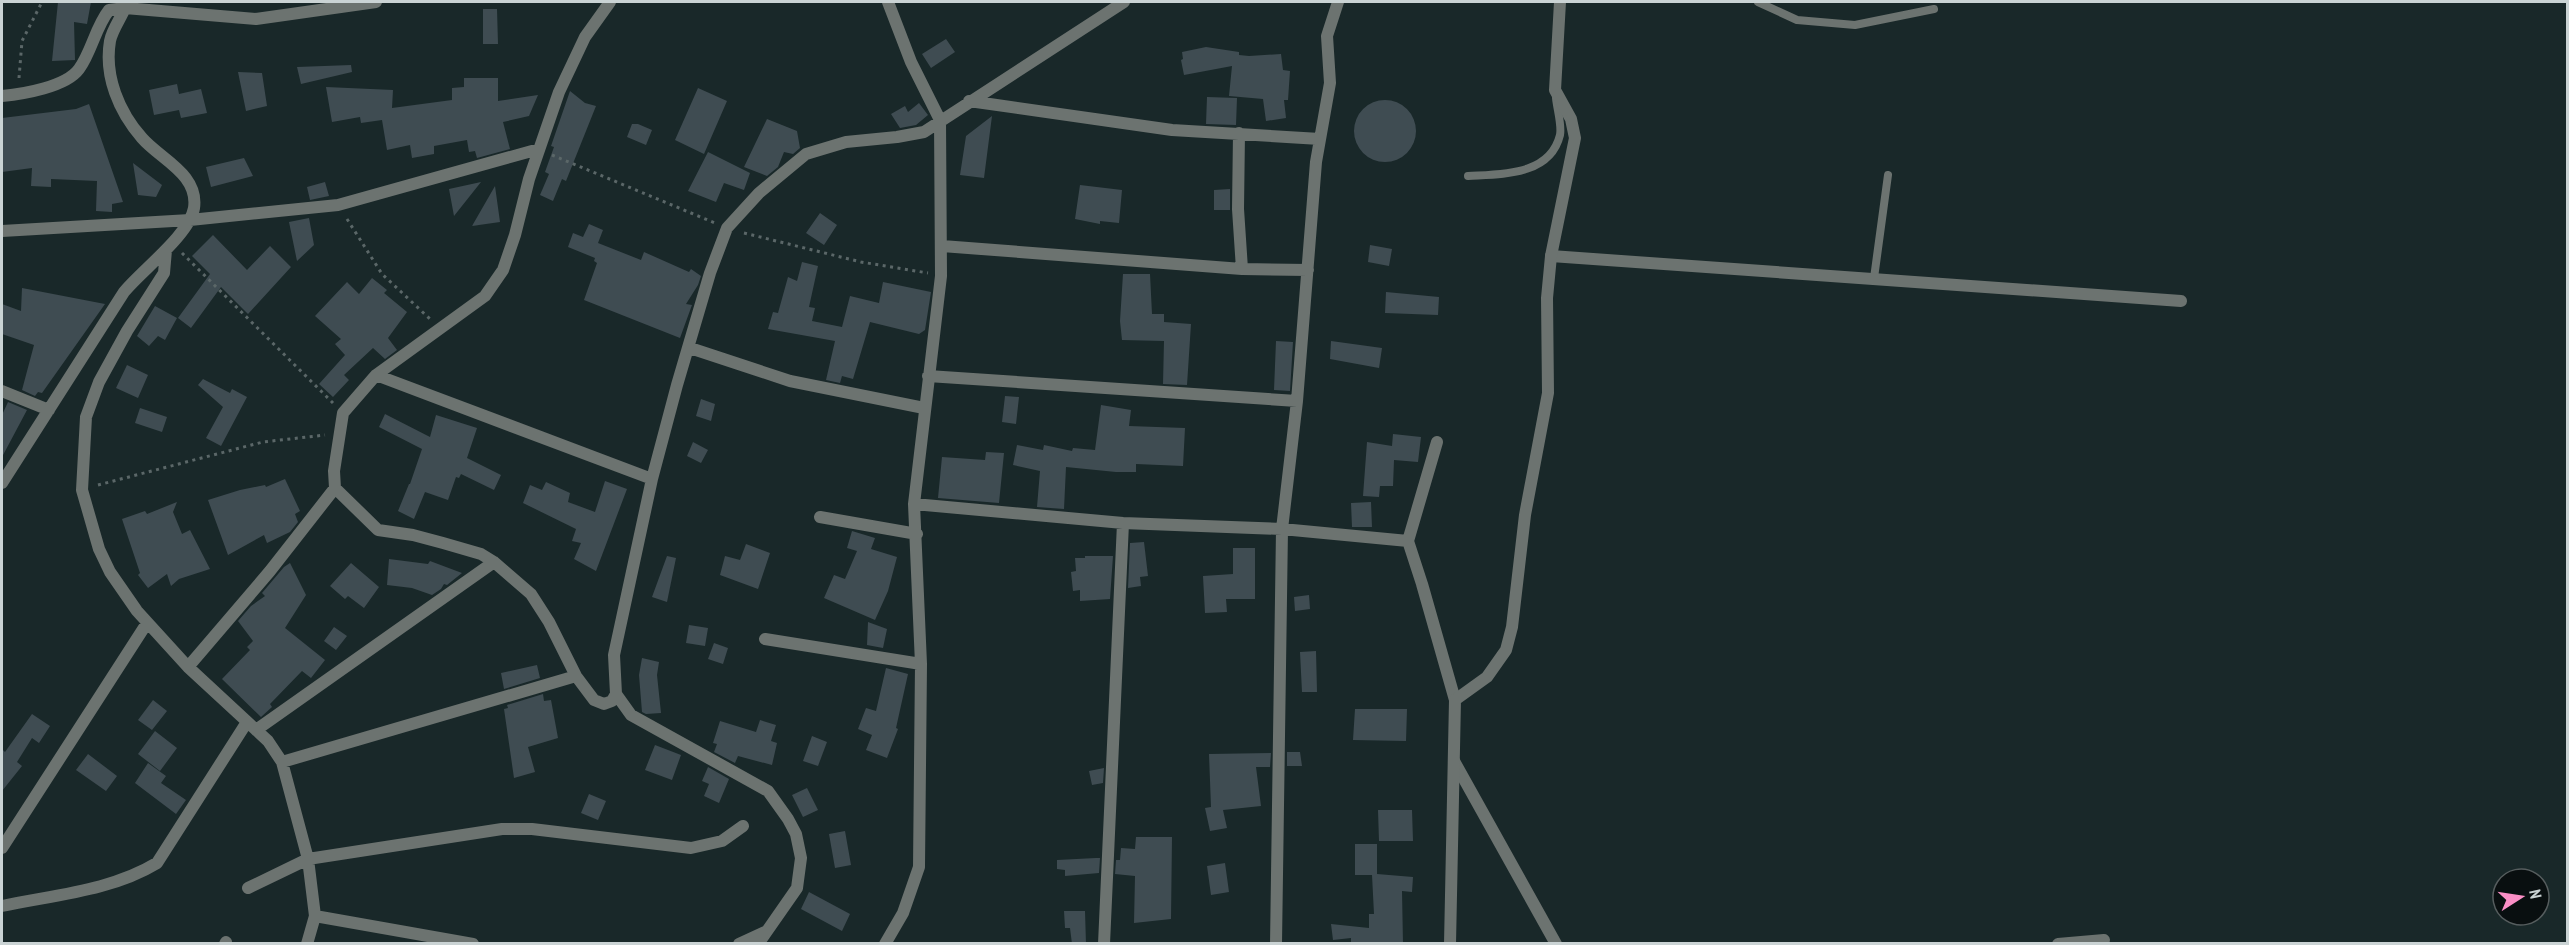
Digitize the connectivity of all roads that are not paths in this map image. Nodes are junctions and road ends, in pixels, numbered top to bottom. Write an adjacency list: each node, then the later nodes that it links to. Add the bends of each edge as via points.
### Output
1 (376, 2): 8 (street, via 256,19)
2 (610, 2): 16 (street, via 585,37)
3 (888, 2): 13 (street)
4 (1124, 2): 12 (street)
5 (1338, 2): 15 (street, via 1327,36 1330,83)
6 (1560, 2): 10 (street)
7 (1758, 2): 9 (lane, via 1797,20 1847,24 1885,21)
8 (125, 8): 11 (street, via 109,10 102,18 80,68 68,80); 19 (street, via 110,39 108,64 113,87 122,112 143,140 180,170 191,188 194,208)
9 (1934, 9)
10 (1555, 90): 18 (lane, via 1560,134 1549,157 1520,173); 23 (street, via 1571,119 1575,138)
11 (2, 96)
12 (969, 102): 13 (street); 14 (street, via 1172,130)
13 (940, 120): 22 (street); 28 (street, via 924,132 846,142 806,154 759,193 727,228)
14 (1239, 133): 15 (street); 24 (street)
15 (1320, 139): 25 (street)
16 (539, 149): 19 (street, via 338,205); 29 (street, via 503,270 485,296)
17 (1888, 175): 26 (lane)
18 (1468, 176)
19 (190, 220): 20 (street); 21 (street)
20 (2, 231)
21 (169, 246): 34 (street, via 124,292); 46 (street, via 164,273 127,330 99,382 86,417 82,490 99,549 110,572)
22 (942, 246): 24 (street); 30 (street)
23 (1551, 256): 26 (street); 52 (street, via 1547,298 1548,393 1525,515 1512,627 1506,650 1487,677)
24 (1242, 269): 25 (street)
25 (1308, 270): 32 (street)
26 (1874, 278): 27 (street)
27 (2181, 302)
28 (690, 348): 33 (street, via 790,381); 36 (street)
29 (376, 375): 36 (street); 38 (street, via 342,413)
30 (928, 376): 32 (street); 33 (street)
31 (2, 391): 34 (street)
32 (1297, 401): 42 (street)
33 (924, 408): 39 (street)
34 (48, 410): 37 (street)
35 (1437, 442): 44 (street)
36 (652, 479): 51 (street, via 614,655)
37 (2, 483)
38 (335, 488): 45 (street, via 378,530 423,537 481,554); 49 (street)
39 (914, 504): 41 (street); 43 (street)
40 (820, 518): 43 (street)
41 (1123, 523): 42 (street); 69 (street)
42 (1282, 529): 44 (street); 70 (street)
43 (917, 534): 48 (street)
44 (1408, 541): 52 (street)
45 (494, 562): 50 (street, via 531,594); 53 (street)
46 (147, 623): 49 (street); 57 (street)
47 (765, 639): 48 (street)
48 (921, 664): 68 (street, via 919,867 903,913)
49 (188, 667): 53 (street)
50 (576, 676): 51 (street, via 594,699 604,704); 55 (street)
51 (616, 694): 62 (street, via 631,715 768,791 788,819 801,858 797,888)
52 (1455, 700): 54 (street)
53 (251, 726): 55 (street, via 268,741); 60 (street, via 157,863 141,873 102,886)
54 (1454, 760): 71 (street); 72 (street)
55 (282, 762): 58 (street)
56 (743, 826): 58 (street, via 723,841 691,848 532,829 502,829)
57 (2, 848)
58 (308, 860): 59 (street); 61 (street)
59 (249, 888)
60 (2, 906)
61 (315, 916): 64 (street); 65 (street)
62 (765, 932): 66 (street); 67 (street)
63 (2104, 940): 73 (street)
64 (307, 944)
65 (473, 944)
66 (740, 944)
67 (758, 944)
68 (885, 944)
69 (1104, 944)
70 (1276, 944)
71 (1450, 944)
72 (1556, 944)
73 (2058, 944)

